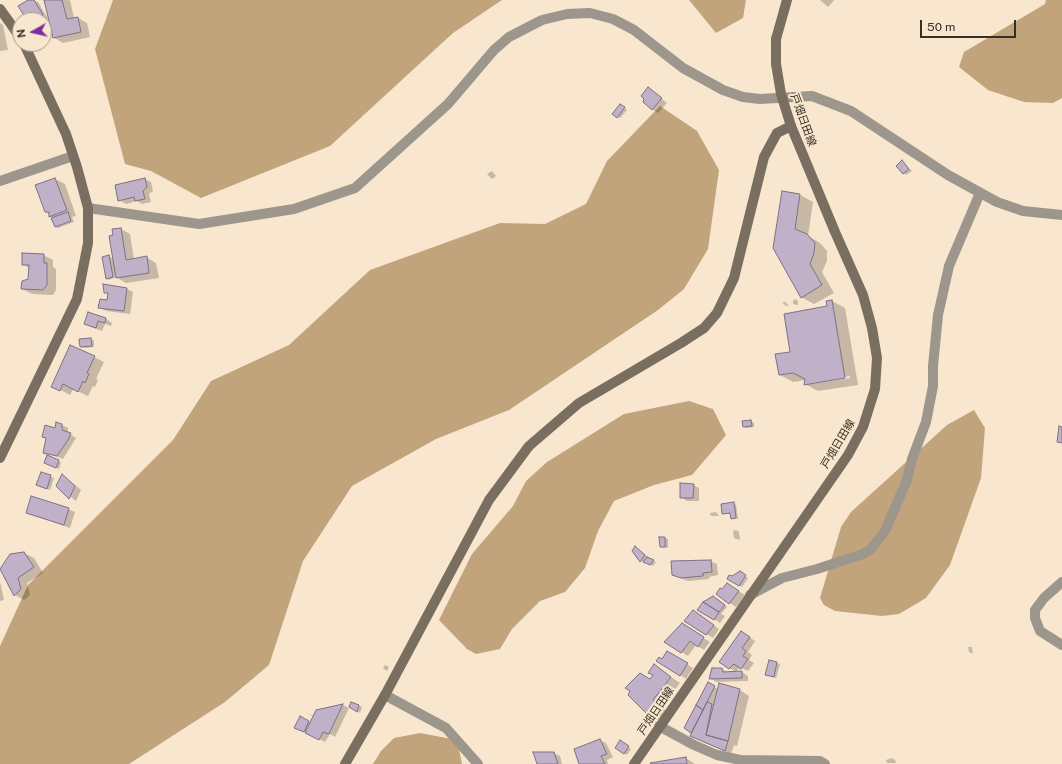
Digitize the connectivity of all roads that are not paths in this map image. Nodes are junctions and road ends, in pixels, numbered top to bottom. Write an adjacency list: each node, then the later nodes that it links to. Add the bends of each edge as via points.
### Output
1 (787, 0): 5 (street, 戸畑日田線, bridge, via 776,39 776,64 780,94)
2 (0, 9): 3 (street)
3 (12, 26)
4 (28, 52): 6 (street, via 66,134)
5 (791, 126): 13 (street, 戸畑日田線, via 863,294 877,358 875,389 863,427 848,455); 15 (street, via 777,133 764,157 734,278 717,314 704,328 682,343 579,403 529,446 490,500)
6 (73, 156): 7 (street); 9 (street)
7 (0, 181)
8 (980, 193): 9 (street, via 851,111 812,96 760,99 743,97 709,83 683,68 634,30 613,19 590,13 567,14 542,20 509,37 494,50 448,104 355,188 294,209 199,224); 10 (street, via 1023,211); 13 (street, via 949,266 938,315 933,386 926,422 907,480 885,531 864,554 782,578)
9 (88, 208): 11 (street, via 88,244 77,299)
10 (1062, 215)
11 (0, 458)
12 (1062, 582): 14 (street, via 1035,610 1040,631)
13 (750, 595): 16 (street, 戸畑日田線)
14 (1062, 645)
15 (385, 695): 17 (street); 18 (street, via 446,728)
16 (659, 726): 19 (street, 戸畑日田線); 20 (street, via 717,755 740,760 820,761)
17 (345, 764)
18 (478, 764)
19 (634, 764)
20 (825, 764)

